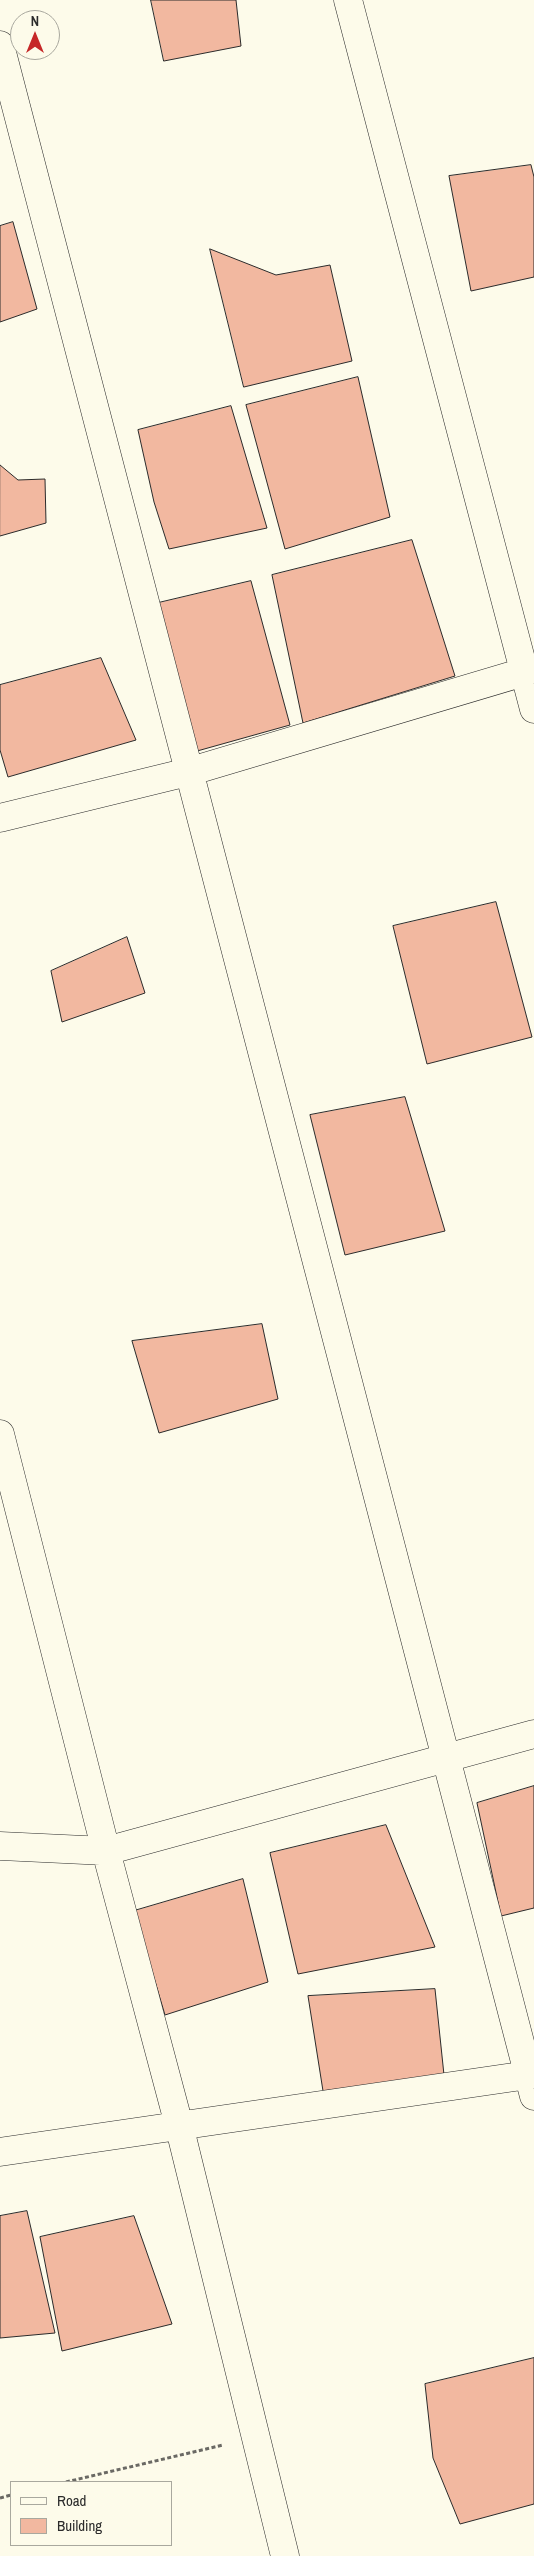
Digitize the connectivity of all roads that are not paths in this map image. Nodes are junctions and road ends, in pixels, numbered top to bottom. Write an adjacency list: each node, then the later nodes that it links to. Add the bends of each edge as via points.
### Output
1 (348, 0): 3 (street)
2 (0, 45): 5 (street)
3 (529, 670): 4 (street); 5 (street)
4 (534, 709)
5 (188, 772): 6 (street); 9 (street)
6 (0, 818)
7 (0, 1434): 11 (street)
8 (534, 1734): 9 (street)
9 (445, 1758): 11 (street); 12 (street)
10 (0, 1846): 11 (street)
11 (106, 1852): 13 (street)
12 (532, 2081): 13 (street)
13 (179, 2125): 14 (street); 15 (street)
14 (0, 2152)
15 (285, 2556)

